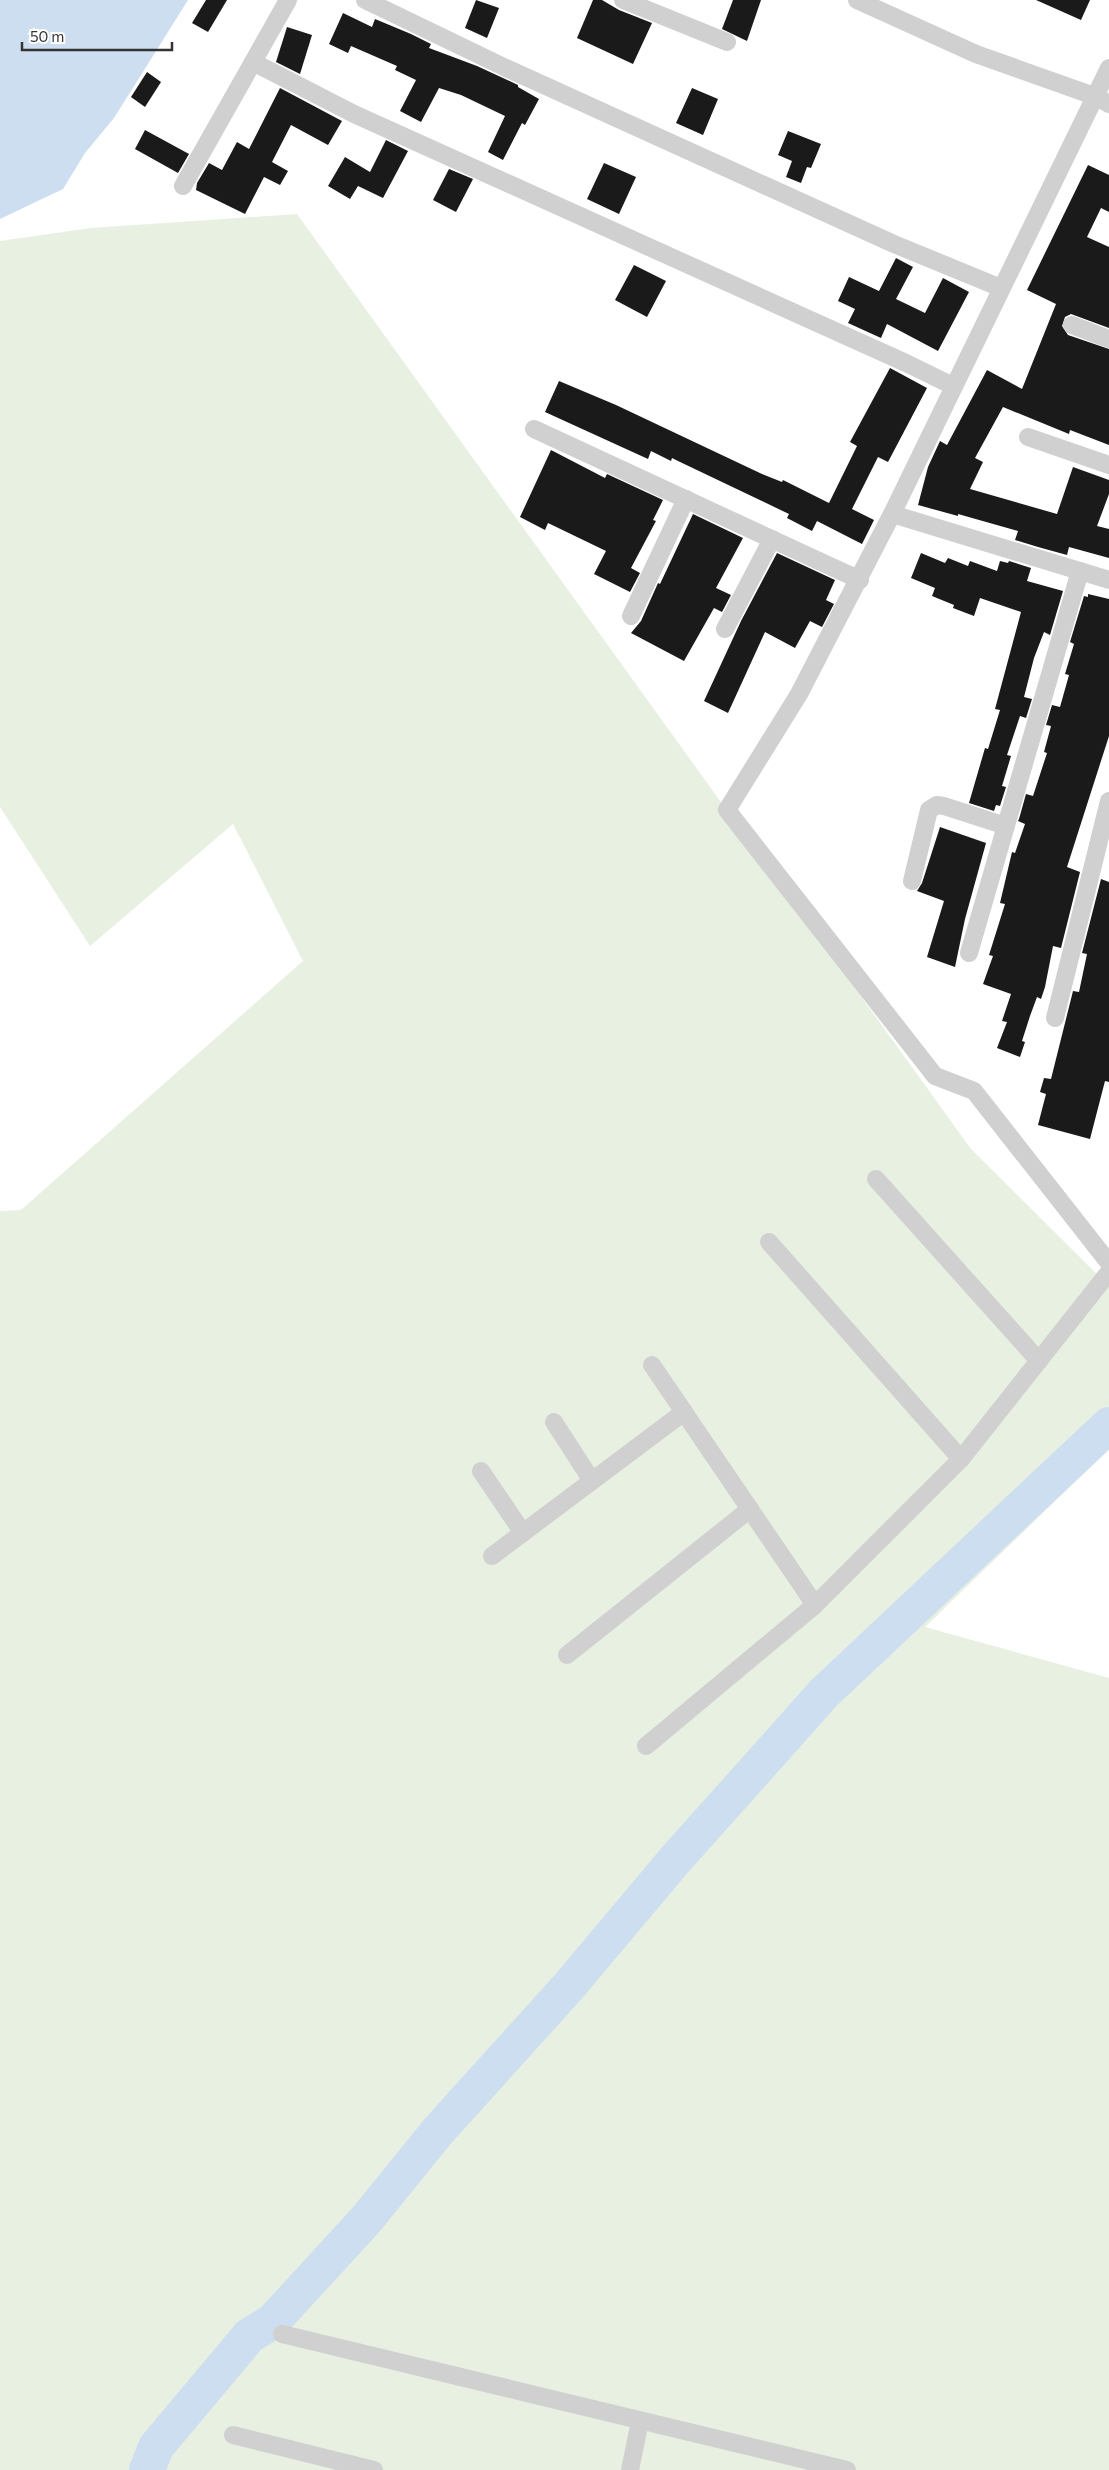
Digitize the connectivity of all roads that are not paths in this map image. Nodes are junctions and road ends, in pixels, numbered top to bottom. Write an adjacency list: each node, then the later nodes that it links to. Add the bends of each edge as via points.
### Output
1 (288, 0): 6 (street)
2 (365, 0): 10 (street, via 506,68 867,232)
3 (623, 0): 5 (street)
4 (857, 0): 8 (street, via 976,54)
5 (727, 42)
6 (253, 62): 9 (street); 13 (street, via 354,114)
7 (1109, 68): 8 (street)
8 (1103, 100): 10 (street)
9 (183, 186)
10 (1001, 288): 13 (street)
11 (1072, 325): 12 (street)
12 (1109, 340)
13 (953, 386): 18 (street)
14 (534, 429): 17 (street)
15 (1028, 437): 16 (street)
16 (1109, 465)
17 (686, 499): 19 (street); 23 (street)
18 (892, 514): 20 (street); 21 (street)
19 (772, 539): 21 (street); 24 (street)
20 (1080, 571): 22 (street); 26 (street)
21 (860, 580): 32 (street, via 799,694 727,810 935,1076 974,1091)
22 (1109, 580)
23 (631, 616)
24 (725, 629)
25 (1109, 801): 29 (street)
26 (1006, 826): 27 (street, via 937,805 929,810); 28 (street)
27 (912, 881)
28 (969, 953)
29 (1055, 1018)
30 (876, 1179): 34 (street)
31 (769, 1242): 38 (street)
32 (1109, 1263)
33 (1109, 1272): 34 (street)
34 (1039, 1361): 38 (street)
35 (652, 1365): 36 (street)
36 (684, 1412): 40 (street); 41 (street)
37 (554, 1422): 40 (street)
38 (962, 1459): 44 (street)
39 (481, 1471): 42 (street)
40 (592, 1481): 42 (street)
41 (750, 1509): 44 (street); 45 (street)
42 (523, 1533): 43 (street)
43 (492, 1556)
44 (815, 1605): 46 (street)
45 (567, 1655)
46 (646, 1746)
47 (282, 2334): 48 (street)
48 (640, 2421): 51 (street); 52 (street)
49 (233, 2435): 50 (street)
50 (374, 2470)
51 (630, 2470)
52 (847, 2470)

